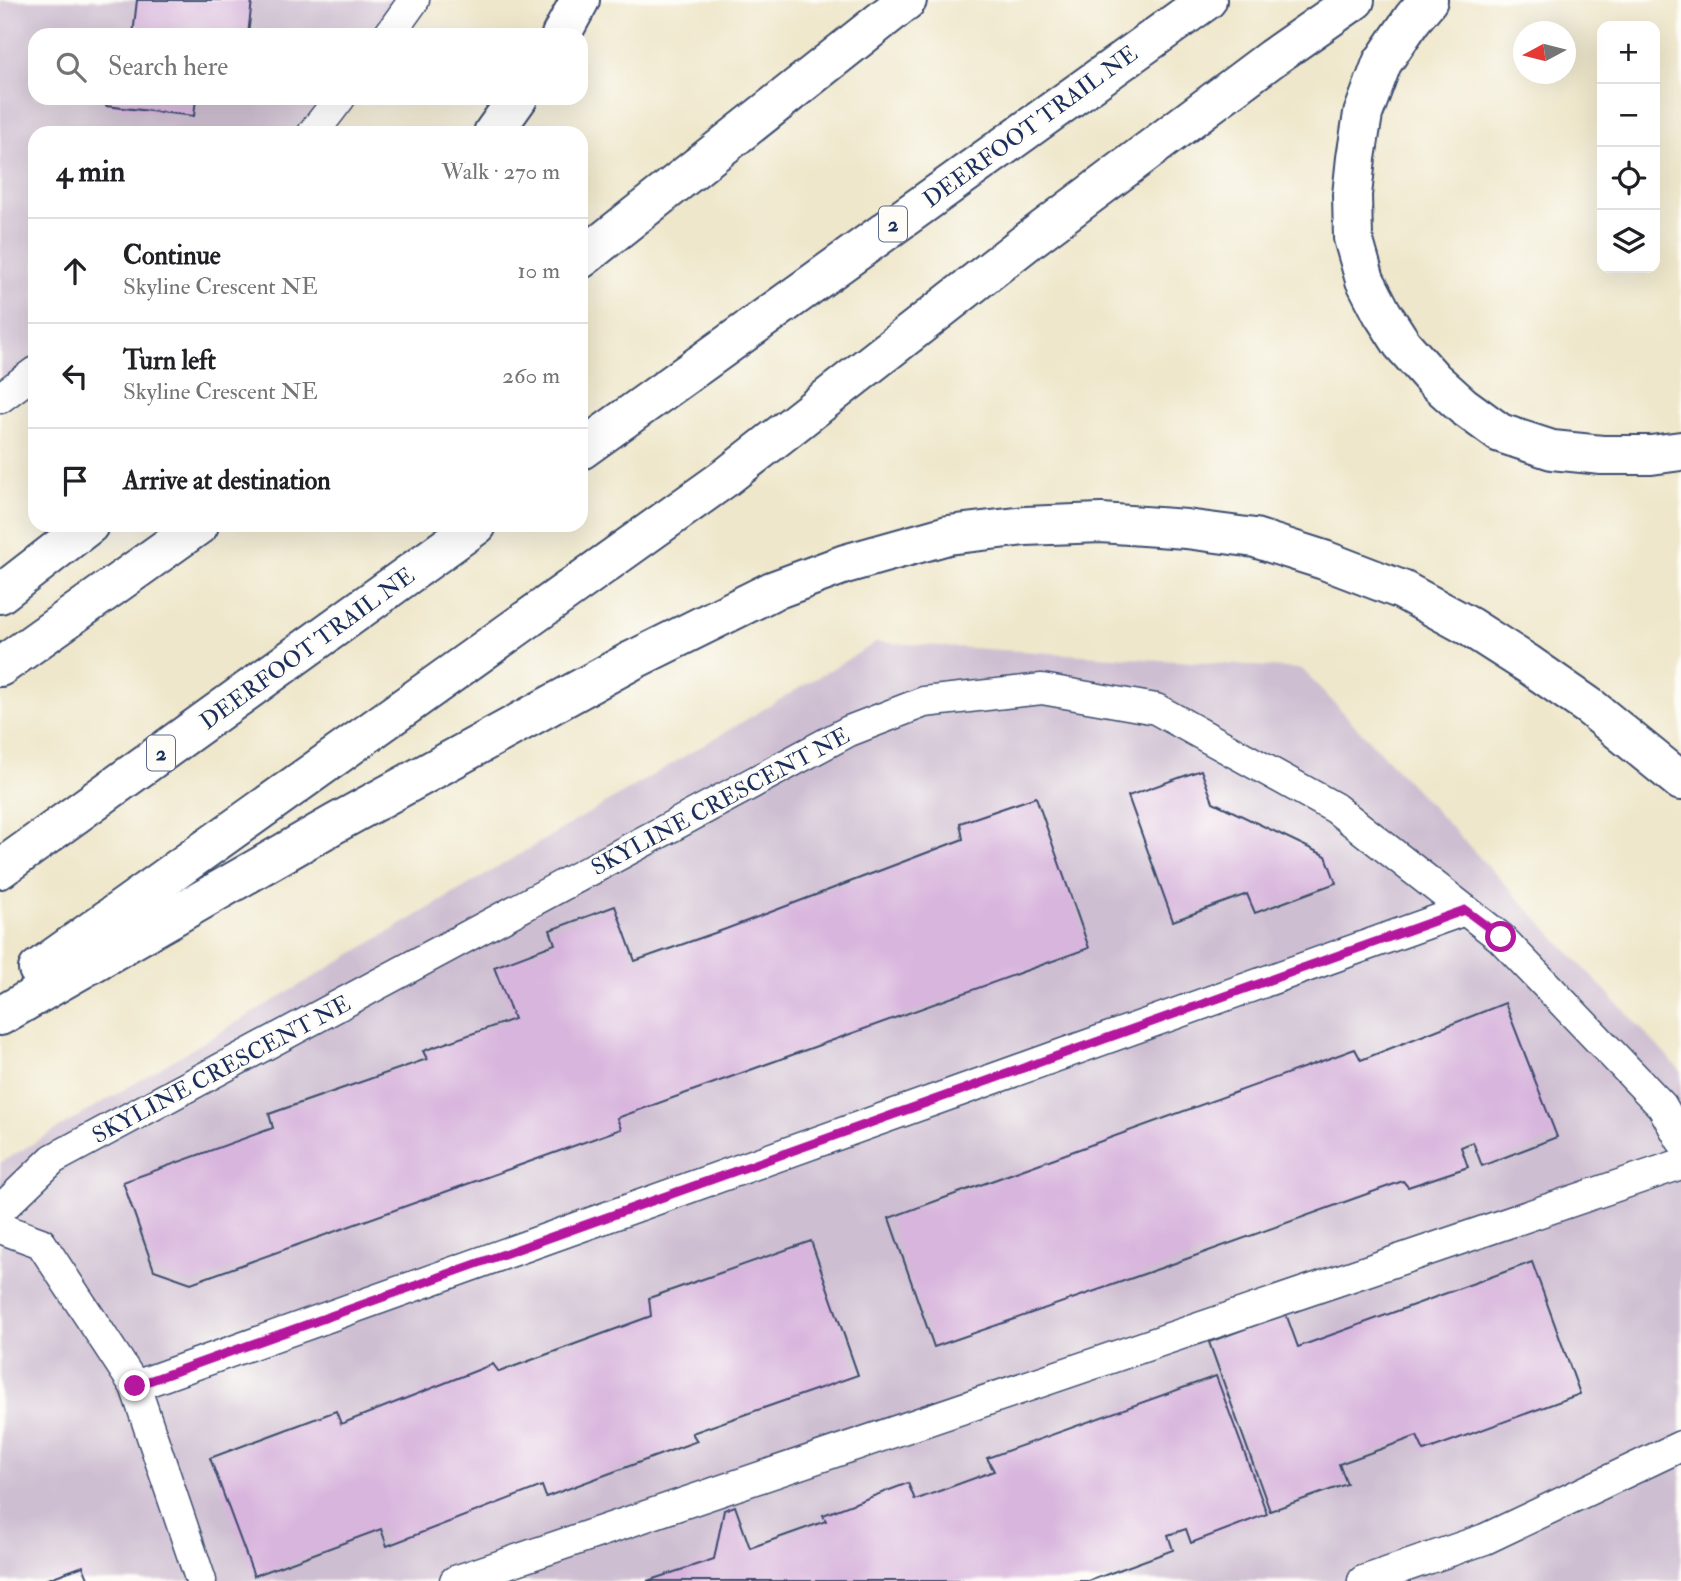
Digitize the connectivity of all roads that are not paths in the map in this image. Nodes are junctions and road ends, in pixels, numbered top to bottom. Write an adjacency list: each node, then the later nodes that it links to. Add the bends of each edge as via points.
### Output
1 (414, 0): 7 (street)
2 (580, 0): 8 (highway)
3 (907, 0): 13 (highway)
4 (1207, 0): 16 (highway, DEERFOOT TRAIL NE / 2)
5 (1355, 0): 26 (highway, via 1024,244 725,478)
6 (1428, 0): 17 (highway, via 1382,62 1363,114 1356,159 1353,238 1365,280 1382,313 1433,379 1500,433 1552,450 1602,455)
7 (394, 28)
8 (565, 28)
9 (335, 105): 11 (street)
10 (513, 105): 12 (highway)
11 (318, 126)
12 (498, 126)
13 (588, 253)
14 (28, 377): 15 (street)
15 (0, 398)
16 (588, 445)
17 (1681, 451)
18 (81, 532): 21 (highway)
19 (189, 532): 22 (highway)
20 (467, 532): 24 (highway, DEERFOOT TRAIL NE / 2)
21 (0, 594)
22 (0, 667)
23 (1681, 780): 27 (highway, via 1590,707 1470,627 1402,590 1324,561 1255,538 1174,528 1101,523 948,535 845,564 772,591 633,660 336,823)
24 (0, 869)
25 (1465, 910): 28 (street, SKYLINE CRESCENT NE, via 1501,937 1662,1106); 30 (street, SKYLINE CRESCENT NE, via 1335,808 1156,709 1042,690 924,702 849,731 53,1159); 32 (street)
26 (0, 992)
27 (0, 1016)
28 (1681, 1140)
29 (1681, 1164): 35 (street)
30 (0, 1210)
31 (0, 1228): 32 (street, via 41,1243)
32 (135, 1386): 34 (street)
33 (1681, 1446): 36 (street, via 1485,1539)
34 (201, 1581)
35 (454, 1581)
36 (1363, 1581)

